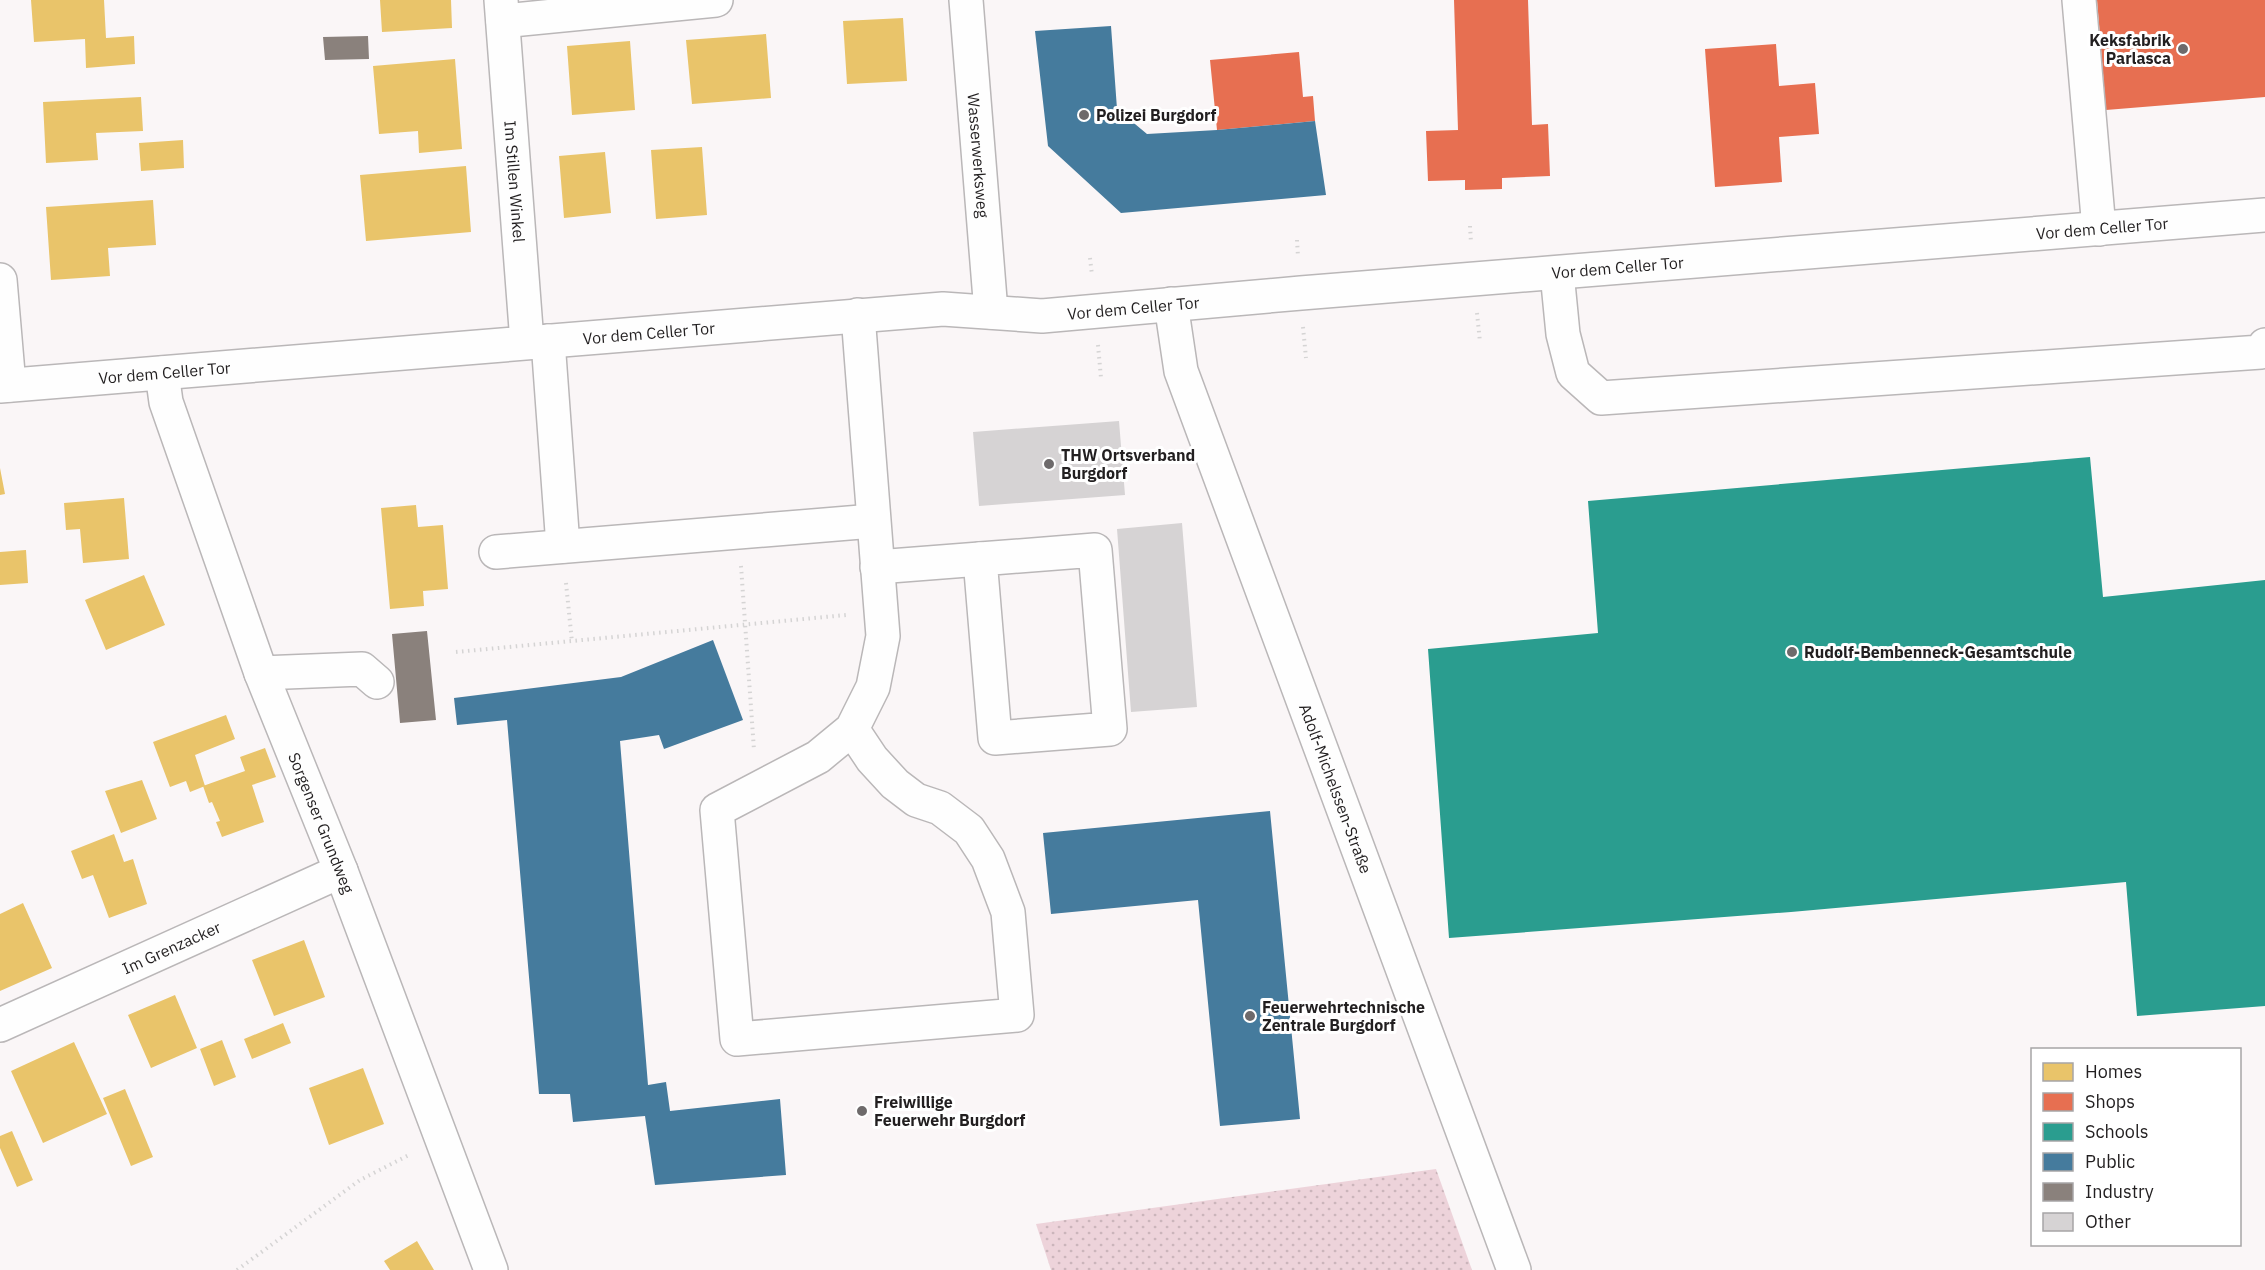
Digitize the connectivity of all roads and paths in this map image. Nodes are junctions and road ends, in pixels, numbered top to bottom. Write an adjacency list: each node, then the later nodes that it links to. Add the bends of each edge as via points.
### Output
1 (716, 0): 4 (street, Im Stillen Winkel)
2 (966, 0): 10 (street, Wasserwerksweg)
3 (2079, 0): 6 (street)
4 (502, 10): 12 (street, Im Stillen Winkel)
5 (2265, 215): 6 (street, Vor dem Celler Tor)
6 (2098, 229): 7 (street, Vor dem Celler Tor)
7 (1557, 273): 9 (street, Vor dem Celler Tor); 13 (street, via 1563,334 1573,373 1601,398 2261,352)
8 (0, 280): 15 (street)
9 (1171, 304): 10 (street, Vor dem Celler Tor, via 1042,316); 35 (street, Adolf-Michelssen-Straße, via 1181,370)
10 (991, 312): 11 (street, Vor dem Celler Tor, via 943,309)
11 (858, 315): 12 (street, Vor dem Celler Tor); 16 (street)
12 (537, 341): 14 (street, Vor dem Celler Tor); 18 (street, Im Stillen Winkel)
13 (2265, 345)
14 (162, 373): 15 (street, Vor dem Celler Tor); 26 (street, Sorgenser Grundweg, via 166,402)
15 (4, 385)
16 (873, 521): 17 (street); 21 (street)
17 (738, 532): 18 (street); 23 (path)
18 (563, 546): 19 (street); 24 (path)
19 (496, 552)
20 (980, 559): 20 (street, via 1095,550 1110,729 995,738); 21 (street)
21 (877, 567): 22 (street)
22 (880, 612): 23 (path); 28 (street, via 883,636 873,687)
23 (745, 625): 24 (path); 29 (path)
24 (572, 642): 25 (path)
25 (456, 652)
26 (261, 673): 27 (street, via 362,669); 30 (street, Sorgenser Grundweg)
27 (377, 682)
28 (852, 729): 29 (street, via 818,757); 29 (street, via 895,784 916,800 940,808 969,830 988,859 1008,912 1017,1015 737,1039 717,810)
29 (758, 789)
30 (342, 871): 31 (street, Im Grenzacker); 32 (street, Sorgenser Grundweg)
31 (0, 1025)
32 (441, 1139): 33 (path, via 360,1180); 34 (street, Sorgenser Grundweg)
33 (237, 1270)
34 (490, 1270)
35 (1514, 1270)

